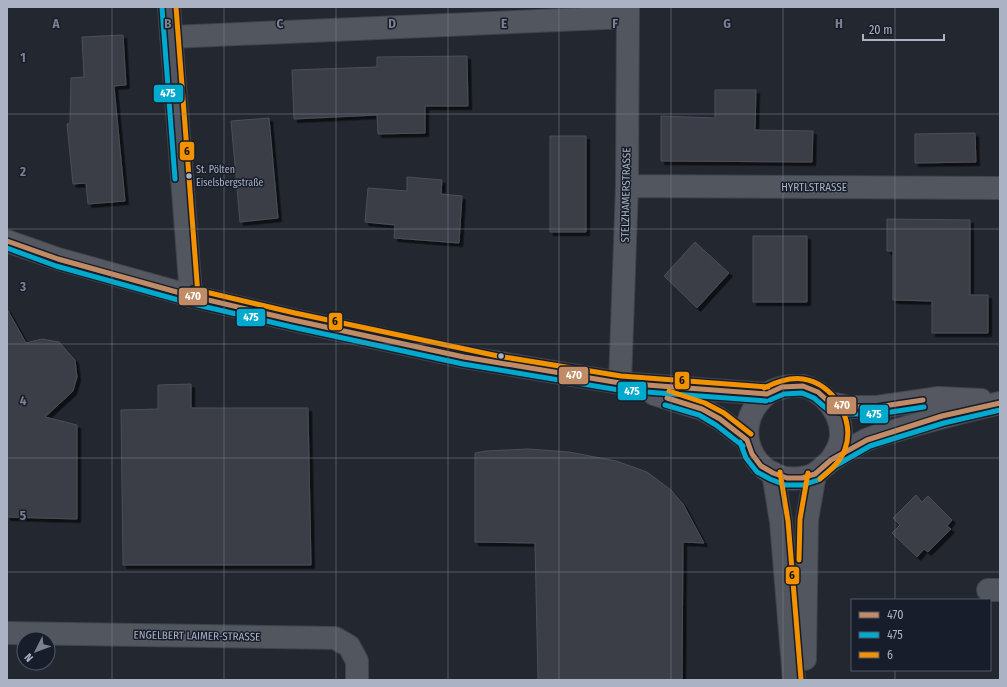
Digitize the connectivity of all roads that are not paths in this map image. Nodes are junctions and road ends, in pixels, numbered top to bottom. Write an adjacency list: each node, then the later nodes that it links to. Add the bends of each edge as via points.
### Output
1 (169, 7): 3 (street)
2 (628, 12): 3 (street); 4 (street, STELZHAMERSTRASSE)
3 (171, 37): 7 (street)
4 (627, 186): 5 (street, HYRTLSTRASSE); 8 (street, STELZHAMERSTRASSE)
5 (1000, 188)
6 (7, 241): 7 (main road, via 58,259)
7 (191, 296): 8 (main road, via 464,356)
8 (620, 383): 9 (main road); 12 (main road, via 702,409)
9 (767, 394): 11 (main road, via 782,387 803,386 818,392); 12 (main road, via 755,407 748,421)
10 (1000, 402): 11 (main road, via 939,398 877,407 849,407); 13 (main road, via 942,416 867,440)
11 (830, 403): 13 (main road, via 839,419 842,433 839,445)
12 (747, 440): 14 (main road, via 752,454 762,466)
13 (823, 467): 14 (main road, via 802,478 787,478); 18 (street, via 807,520)
14 (773, 473): 17 (street, via 781,522)
15 (7, 633): 16 (street, ENGELBERT LAIMER-STRASSE, via 335,638 349,646 357,661)
16 (357, 680)
17 (794, 680)
18 (805, 680)

